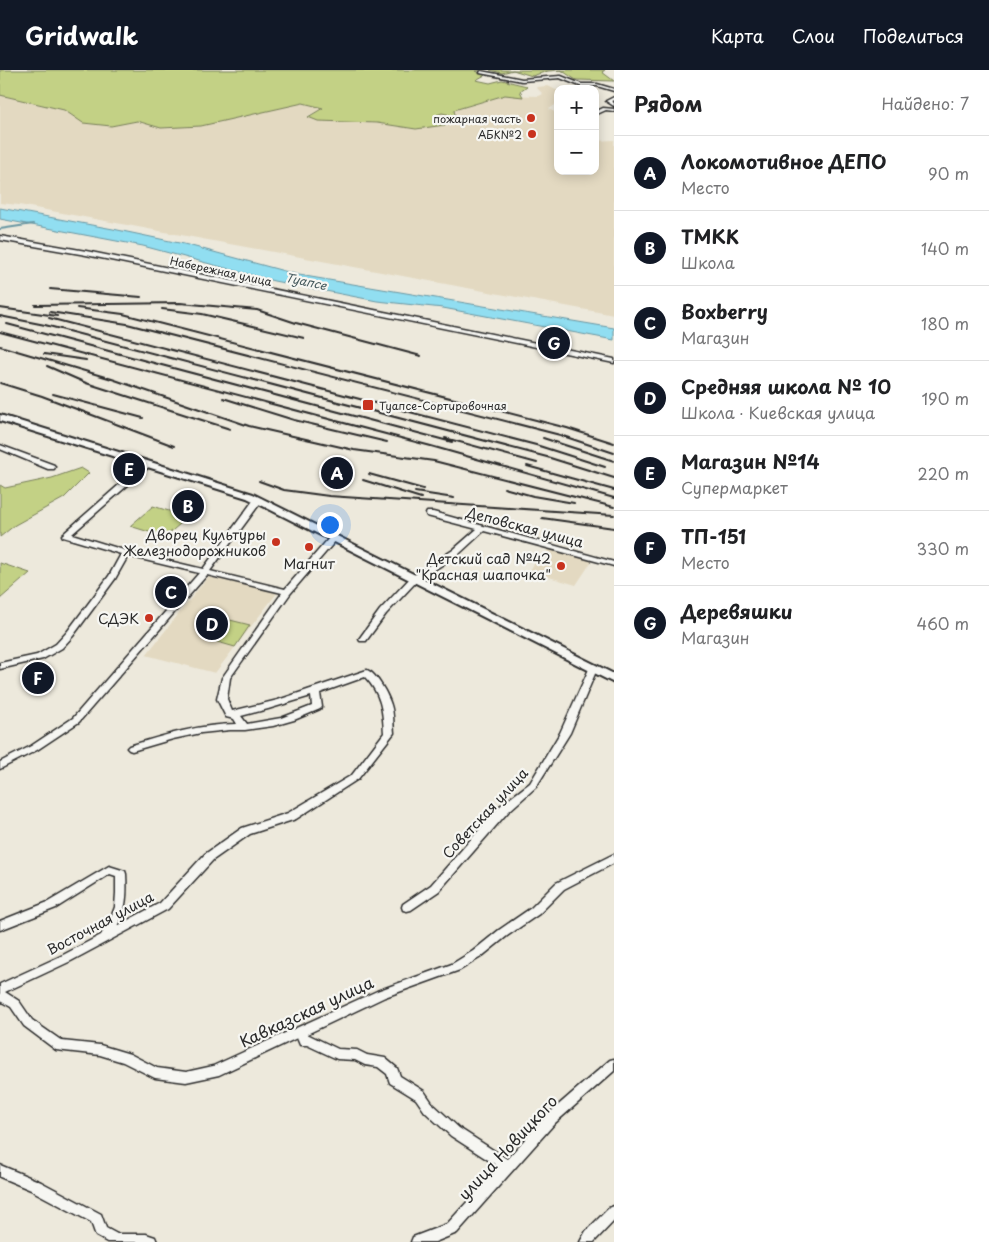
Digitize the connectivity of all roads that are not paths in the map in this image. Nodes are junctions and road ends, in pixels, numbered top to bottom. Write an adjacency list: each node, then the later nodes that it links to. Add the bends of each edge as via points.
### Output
1 (481, 72): 2 (street, via 522,80 561,77 580,85)
2 (614, 90)
3 (614, 98): 4 (street, via 608,101)
4 (614, 105)
5 (614, 110): 6 (street)
6 (599, 112)
7 (0, 238): 8 (street, Набережная улица)
8 (614, 361)
9 (0, 418): 11 (main road)
10 (0, 446): 12 (street)
11 (148, 464): 13 (main road); 17 (street, via 66,535)
12 (51, 467)
13 (258, 500): 16 (main road); 19 (street)
14 (430, 514): 15 (street, Деповская улица)
15 (483, 528): 18 (street, Деповская улица); 20 (street, via 456,552)
16 (334, 539): 20 (main road); 21 (street)
17 (125, 552): 19 (street); 23 (street, via 120,569 70,636 52,651)
18 (614, 564)
19 (205, 572): 21 (street); 30 (street, via 76,720)
20 (414, 579): 22 (street); 24 (main road)
21 (287, 592): 27 (street, via 226,678 222,699)
22 (363, 639)
23 (0, 666)
24 (593, 669): 25 (main road); 32 (street, Советская улица, via 565,733 533,784 504,809 435,888)
25 (614, 679)
26 (315, 690): 27 (street, via 285,702); 28 (street, via 317,707 300,716); 34 (street, Восточная улица, via 367,673 376,683 387,706 389,733 355,777 292,816 246,831 209,857 164,906)
27 (229, 715): 28 (street, via 237,717)
28 (245, 727): 29 (street, via 187,731)
29 (132, 748)
30 (0, 766)
31 (614, 858): 37 (street, Кавказская улица, via 560,886 535,911 456,967 381,994)
32 (407, 907)
33 (0, 926): 34 (street, via 52,905 109,870 121,874 122,894 119,915)
34 (105, 938): 35 (street, Восточная улица)
35 (0, 989)
36 (0, 995): 37 (street, Кавказская улица, via 15,1004 28,1023 60,1046 100,1050 126,1058 155,1073 186,1077 215,1071)
37 (300, 1032): 39 (street, via 304,1042 308,1040 328,1052 357,1054 365,1060 381,1062 393,1072 394,1079 420,1096 455,1132)
38 (614, 1064): 39 (street, улица Новицкого, via 551,1119)
39 (508, 1166): 42 (street, улица Новицкого, via 452,1229)
40 (0, 1171): 43 (street, via 96,1218 101,1232 116,1240)
41 (614, 1212): 44 (street)
42 (422, 1241)
43 (150, 1242)
44 (587, 1242)

